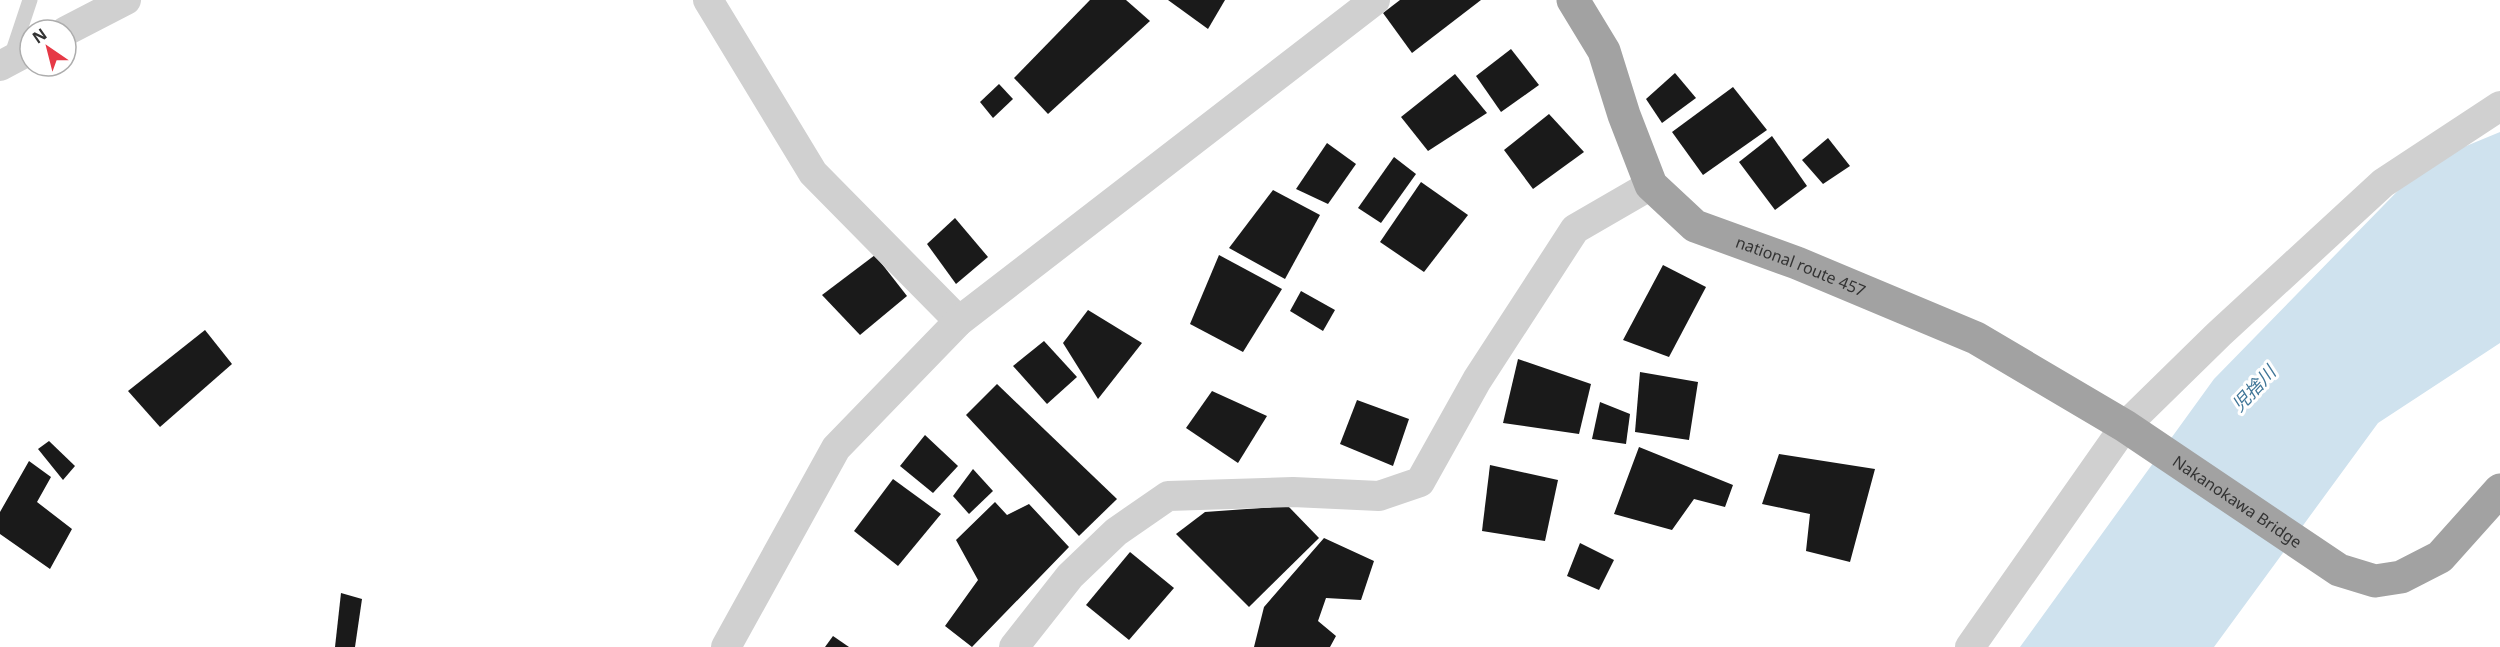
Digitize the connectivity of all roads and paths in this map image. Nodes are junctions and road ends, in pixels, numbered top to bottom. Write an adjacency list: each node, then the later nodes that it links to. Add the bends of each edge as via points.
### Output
1 (30, 0): 7 (lane)
2 (126, 0): 6 (street)
3 (708, 0): 10 (street, via 813,173)
4 (1375, 0): 10 (street)
5 (1573, 0): 9 (highway, national route 457, via 1604,51)
6 (78, 25)
7 (13, 59)
8 (2500, 106): 11 (street, via 2383,183 2219,334)
9 (1651, 185): 11 (highway, national route 457, via 1695,226 1797,263 1976,338); 14 (street, via 1575,229 1477,380 1420,482 1379,496 1293,492 1167,496 1116,532 1085,561)
10 (959, 321): 13 (street, via 836,448)
11 (2131, 430): 12 (highway, Nakanokawa Bridge, via 2339,570 2375,581 2401,577 2440,557); 15 (street)
12 (2500, 490)
13 (726, 647)
14 (1014, 647)
15 (1970, 647)

